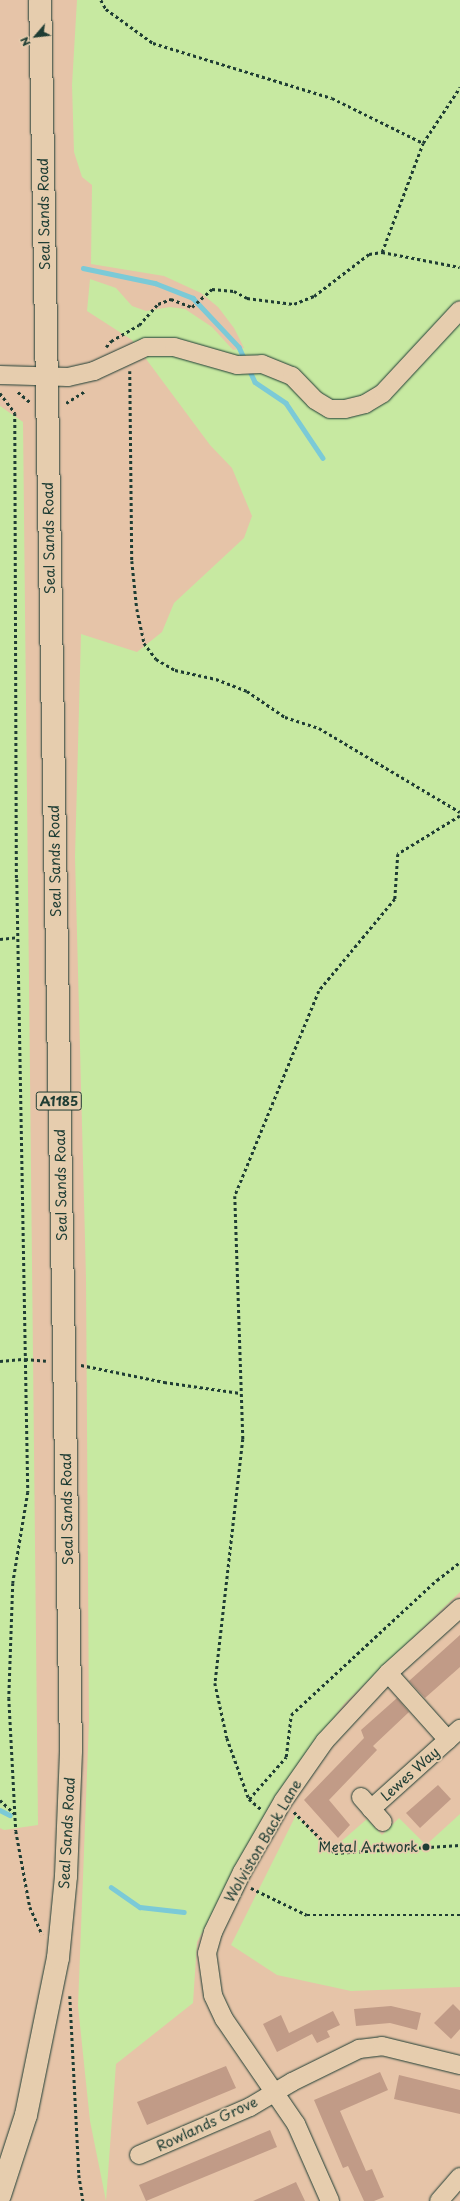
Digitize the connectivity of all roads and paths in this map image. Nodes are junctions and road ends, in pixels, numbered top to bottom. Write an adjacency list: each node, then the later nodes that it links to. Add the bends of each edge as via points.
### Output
1 (40, 0): 11 (main road, Seal Sands Road / A1185)
2 (101, 0): 4 (path, via 106,9 153,43 332,98)
3 (460, 88): 4 (path)
4 (423, 143): 5 (path)
5 (382, 252): 6 (path); 9 (path, via 369,254 355,262 314,296 294,304 247,298 234,291 212,289 192,307 171,299 158,304 138,325 111,341 101,353)
6 (460, 267)
7 (460, 310): 8 (street, via 383,393 365,404 346,409 330,409 315,400 292,376 262,364 237,365 174,347 146,347)
8 (124, 355): 9 (street); 13 (path, via 130,368 132,561 138,616 144,643 152,653 175,670 216,679 247,691 284,717 319,728)
9 (94, 371): 11 (street, via 68,377)
10 (0, 375): 11 (street)
11 (47, 375): 19 (main road, Seal Sands Road / A1185)
12 (0, 393): 15 (path, via 15,413)
13 (460, 812)
14 (460, 816): 20 (path, via 398,854 395,899 319,991 235,1196)
15 (18, 937): 16 (path); 17 (path)
16 (0, 939)
17 (25, 1359): 18 (path); 19 (path); 28 (path, via 28,1492 13,1583 9,1698)
18 (0, 1361)
19 (64, 1363): 20 (path, via 94,1366 164,1382); 32 (main road, Seal Sands Road / A1185, via 71,1750 66,1876)
20 (240, 1393): 21 (path, via 243,1439 215,1683 227,1738 249,1798 286,1757 291,1715 437,1580)
21 (460, 1562)
22 (460, 1608): 23 (street, Wolviston Back Lane)
23 (388, 1673): 24 (street, Lewes Way); 26 (street, Wolviston Back Lane, via 325,1741)
24 (454, 1734): 27 (street, Lewes Way)
25 (0, 1800): 28 (path)
26 (283, 1802): 29 (path, via 334,1853); 30 (street, Wolviston Back Lane)
27 (372, 1809)
28 (16, 1815): 32 (path, via 30,1907 37,1926)
29 (460, 1844)
30 (237, 1882): 31 (path, via 307,1916); 35 (street, Wolviston Back Lane, via 213,1932 207,1952 208,1975 213,1995 224,2019)
31 (460, 1915)
32 (58, 1958): 38 (main road, Seal Sands Road / A1185, via 26,2115)
33 (70, 1994): 39 (path, via 79,2175)
34 (460, 2065): 35 (street, Rowlands Grove, via 382,2046 359,2049)
35 (275, 2092): 36 (street, Rowlands Grove, via 250,2106); 40 (street, Wolviston Back Lane, via 296,2124)
36 (139, 2155)
37 (460, 2177): 41 (street)
38 (0, 2195)
39 (83, 2201)
40 (330, 2201)
41 (439, 2201)

